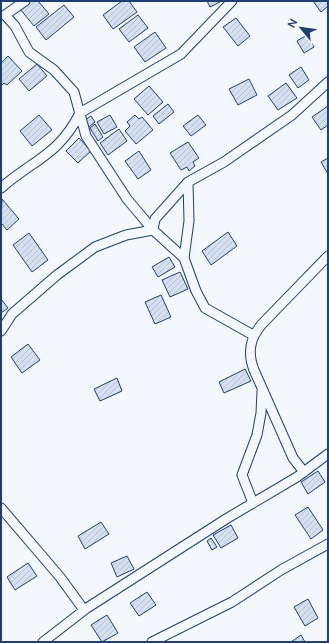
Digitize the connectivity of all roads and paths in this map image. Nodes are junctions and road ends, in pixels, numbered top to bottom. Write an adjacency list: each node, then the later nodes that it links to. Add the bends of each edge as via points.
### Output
1 (25, 1): 3 (street)
2 (232, 1): 5 (street, via 181,54)
3 (2, 17): 5 (street, via 15,26 29,52 54,70 74,92)
4 (327, 87): 6 (street, via 292,115 224,162)
5 (80, 113): 7 (street, via 71,130 51,152); 8 (street, via 86,136 126,199)
6 (188, 182): 8 (street, via 155,219); 10 (street, via 189,221)
7 (1, 188)
8 (153, 230): 10 (street); 11 (street, via 126,235 95,247 57,275 12,314)
9 (328, 256): 12 (street)
10 (184, 258): 12 (street, via 196,292 205,308)
11 (1, 331)
12 (254, 334): 13 (street, via 250,359)
13 (262, 388): 15 (street, via 293,458); 16 (street, via 258,435 242,475)
14 (328, 454): 15 (street)
15 (304, 472): 16 (street)
16 (252, 503): 19 (street)
17 (1, 508): 19 (street, via 60,577)
18 (328, 544): 21 (street, via 281,570 232,602)
19 (84, 610): 20 (street)
20 (43, 642)
21 (152, 642)

